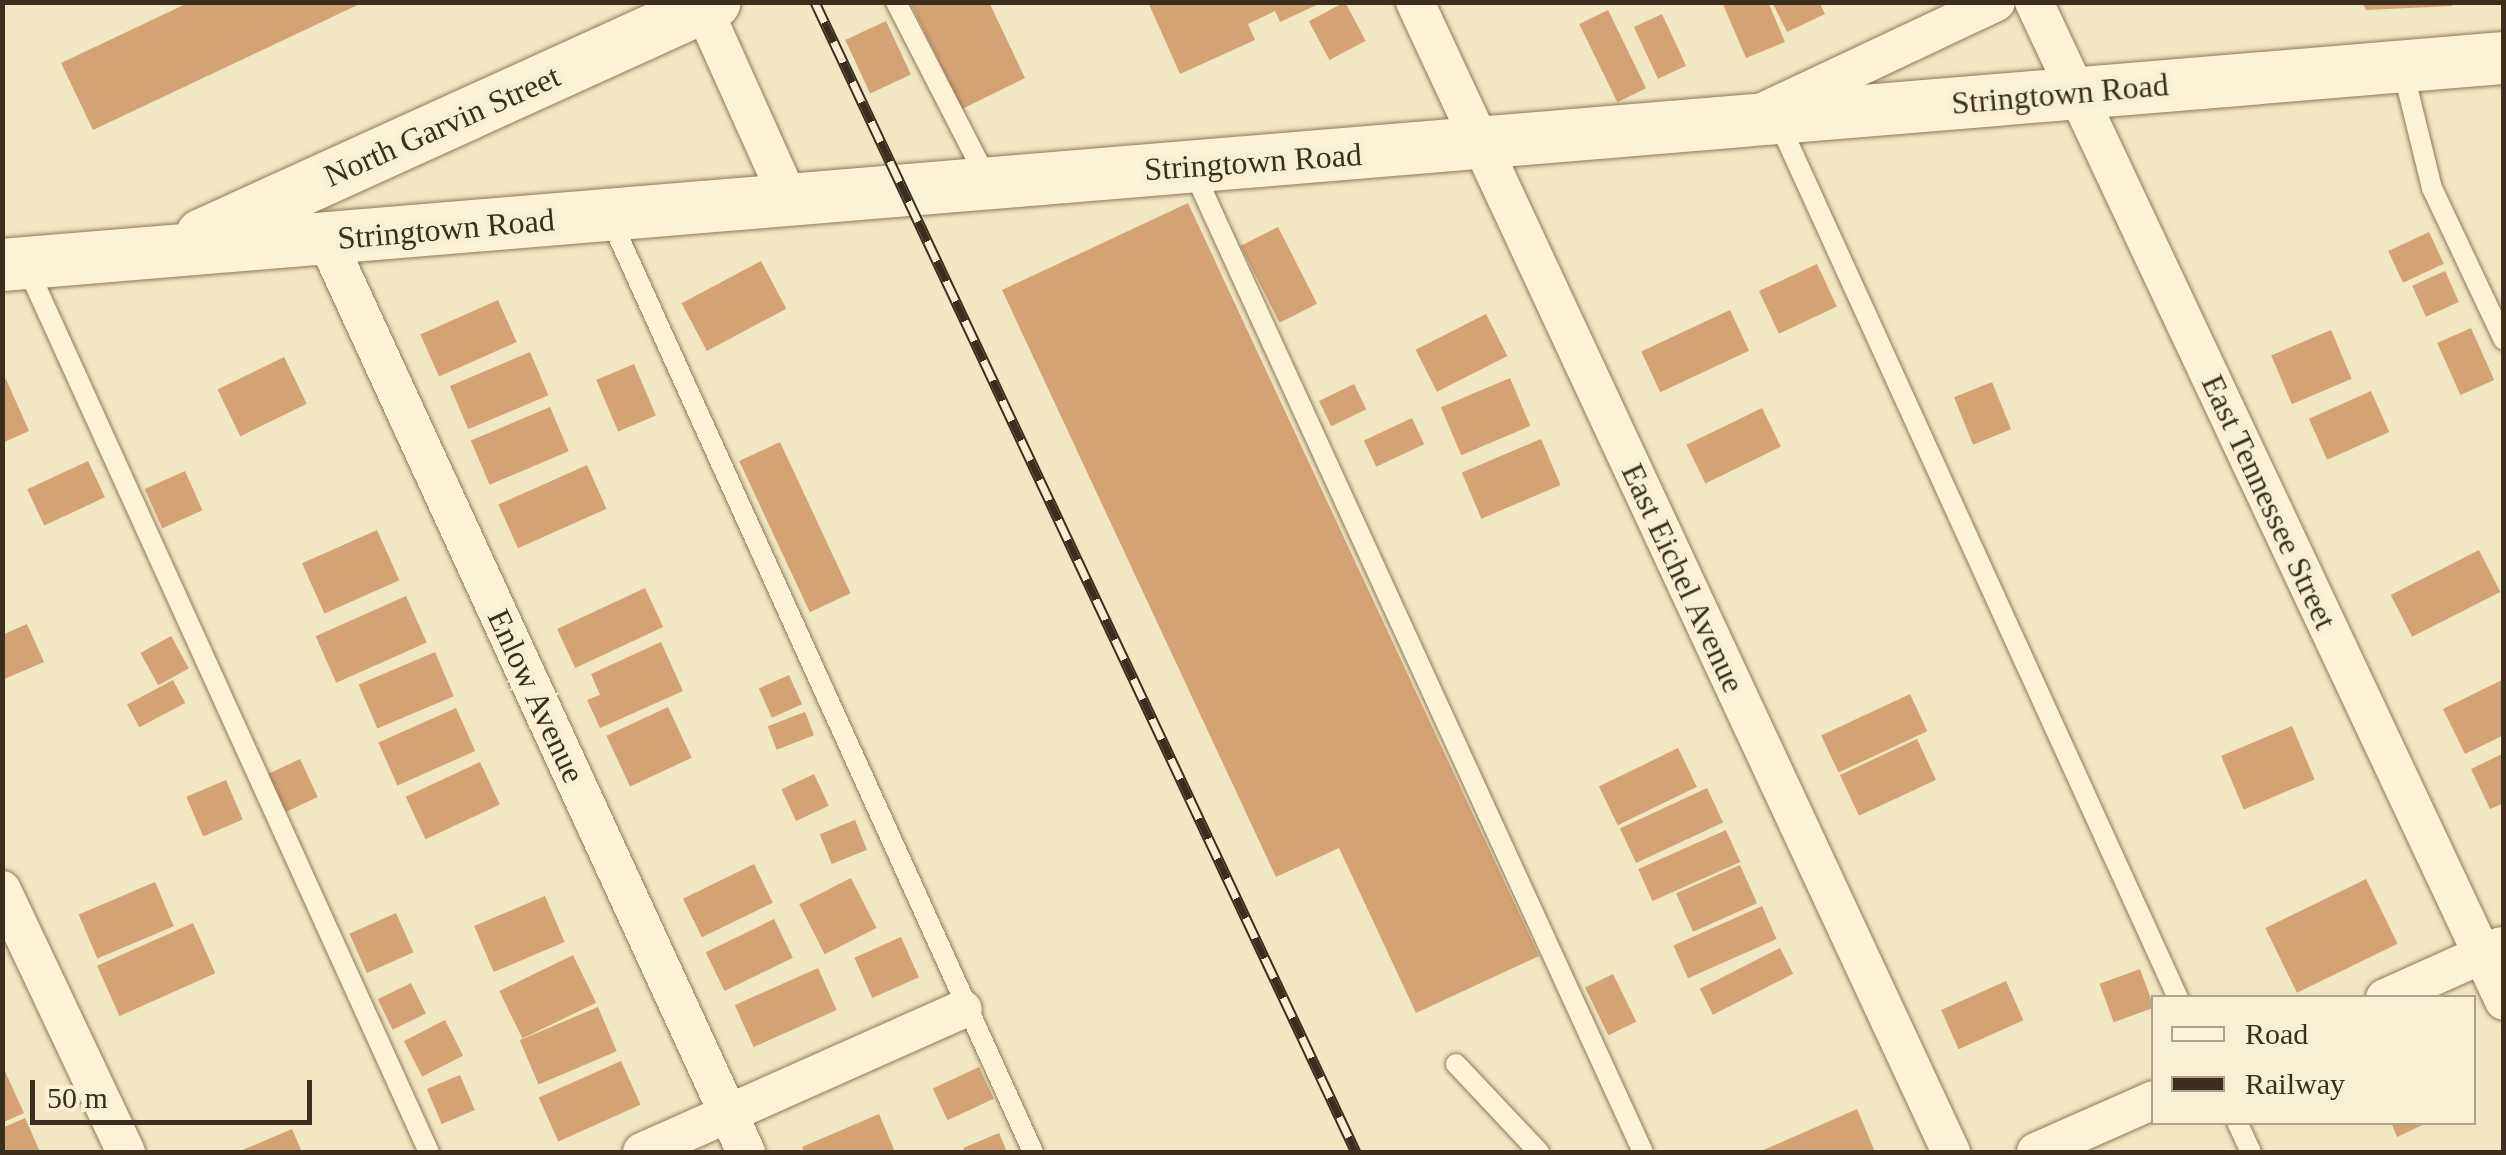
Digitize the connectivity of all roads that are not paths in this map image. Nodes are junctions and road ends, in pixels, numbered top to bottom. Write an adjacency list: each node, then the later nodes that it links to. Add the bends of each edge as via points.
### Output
1 (896, 2): 12 (lane)
2 (1415, 2): 10 (street, East Eichel Avenue)
3 (1996, 2): 9 (street)
4 (2034, 2): 8 (street, East Tennessee Street)
5 (709, 5): 13 (street); 16 (main road, North Garvin Street)
6 (2504, 58): 7 (main road, Stringtown Road)
7 (2402, 64): 8 (main road, Stringtown Road); 18 (lane, via 2432,188)
8 (2077, 94): 9 (main road, Stringtown Road); 20 (street, East Tennessee Street)
9 (1763, 118): 10 (main road, Stringtown Road); 21 (lane)
10 (1481, 145): 11 (main road, Stringtown Road); 36 (street, East Eichel Avenue)
11 (1191, 166): 12 (main road, Stringtown Road); 35 (lane)
12 (988, 181): 13 (main road, Stringtown Road)
13 (788, 199): 14 (main road, Stringtown Road)
14 (608, 215): 15 (main road, Stringtown Road); 24 (lane)
15 (326, 239): 16 (main road, Stringtown Road); 27 (street, Enlow Avenue)
16 (169, 250): 17 (main road, Stringtown Road)
17 (14, 264): 30 (lane)
18 (2504, 340)
19 (2, 890): 29 (street)
20 (2492, 950): 22 (street); 23 (street, East Tennessee Street)
21 (2177, 995)
22 (2392, 995)
23 (2504, 1001)
24 (963, 1008): 27 (street); 33 (lane)
25 (1456, 1064): 34 (lane)
26 (2151, 1101): 37 (street)
27 (728, 1114): 31 (street); 32 (street, Enlow Avenue)
28 (2238, 1125): 38 (lane)
29 (126, 1152)
30 (429, 1152)
31 (642, 1152)
32 (746, 1152)
33 (1033, 1152)
34 (1540, 1152)
35 (1642, 1152)
36 (1951, 1152)
37 (2036, 1152)
38 (2251, 1152)

